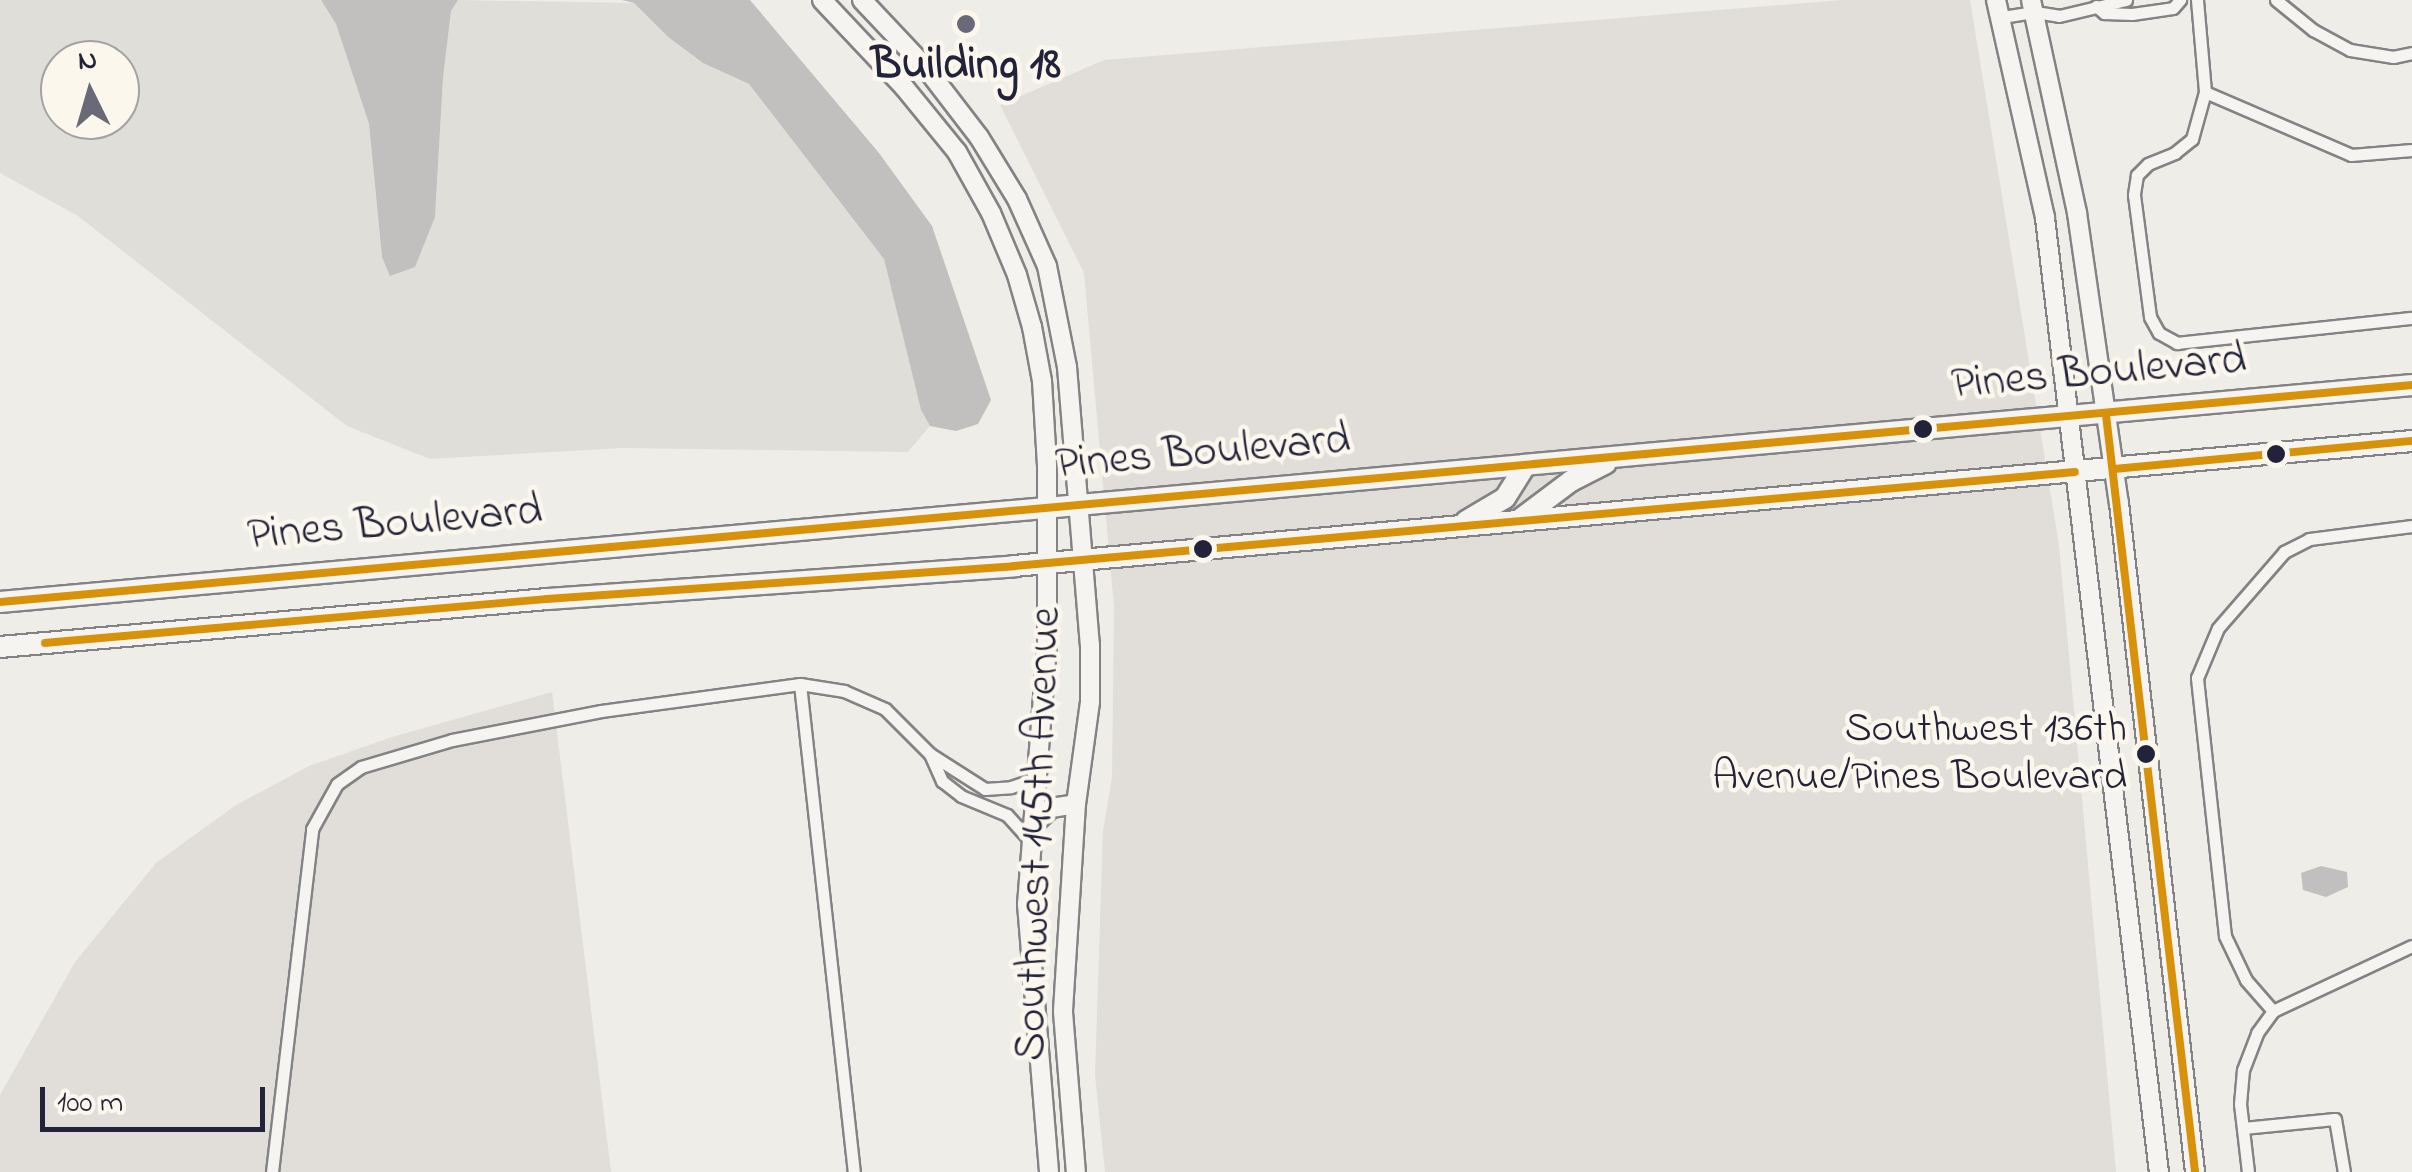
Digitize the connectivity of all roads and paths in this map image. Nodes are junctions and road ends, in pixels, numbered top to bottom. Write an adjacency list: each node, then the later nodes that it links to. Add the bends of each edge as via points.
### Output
1 (822, 0): 23 (street, Southwest 145th Avenue, via 957,152 991,213 1032,327 1042,381)
2 (862, 0): 22 (street, Southwest 145th Avenue, via 979,137 1039,250 1066,367)
3 (2126, 0): 8 (street)
4 (2180, 0): 8 (street, via 2173,8 2132,14 2104,13)
5 (2197, 0): 11 (street)
6 (2276, 0): 10 (street, via 2350,50)
7 (2037, 4): 8 (street, via 2059,16); 9 (street); 15 (street, via 2078,212)
8 (2096, 6)
9 (1999, 8): 16 (street, via 2045,218)
10 (2412, 53)
11 (2205, 92): 12 (street, via 2350,155); 13 (street, via 2192,138 2137,174 2150,317 2160,334 2177,342)
12 (2412, 150)
13 (2412, 318)
14 (2412, 385): 15 (highway, Pines Boulevard)
15 (2106, 415): 16 (highway, Pines Boulevard); 20 (street)
16 (2068, 418): 18 (highway, Pines Boulevard); 21 (street)
17 (2412, 441): 20 (highway, Pines Boulevard)
18 (1617, 458): 19 (highway, Pines Boulevard); 24 (highway, via 1571,481)
19 (1524, 466): 22 (highway, Pines Boulevard); 25 (highway, via 1505,498)
20 (2114, 469): 21 (highway, Pines Boulevard); 44 (street)
21 (2075, 472): 24 (highway, Pines Boulevard); 43 (street)
22 (1079, 505): 23 (highway, Pines Boulevard); 27 (street, Southwest 145th Avenue)
23 (1048, 508): 28 (street, Southwest 145th Avenue); 29 (highway, Pines Boulevard)
24 (1519, 520): 25 (highway, Pines Boulevard)
25 (1458, 526): 27 (highway, Pines Boulevard)
26 (2412, 526): 37 (street, via 2309,539 2272,562 2211,641 2197,678 2226,936 2246,980)
27 (1084, 558): 28 (highway, Pines Boulevard); 34 (street, Southwest 145th Avenue, via 1090,702)
28 (1048, 562): 30 (highway, Pines Boulevard); 33 (street, Southwest 145th Avenue)
29 (0, 602)
30 (0, 647)
31 (800, 684): 32 (street, via 844,691 885,709); 39 (street, via 601,711 395,754 337,784 312,829); 40 (street)
32 (930, 754): 33 (street, via 985,788); 35 (street, via 942,781 961,796)
33 (1037, 778): 35 (street, Southwest 145th Avenue)
34 (1076, 804): 35 (street, via 1051,808); 42 (street, Southwest 145th Avenue, via 1062,1012)
35 (1033, 834): 41 (street, Southwest 145th Avenue, via 1027,904)
36 (2412, 946): 37 (street)
37 (2273, 1011): 38 (street, via 2242,1070)
38 (2244, 1128): 45 (street); 46 (street, via 2335,1119)
39 (272, 1172)
40 (854, 1172)
41 (1049, 1172)
42 (1076, 1172)
43 (2159, 1172)
44 (2195, 1172)
45 (2248, 1172)
46 (2344, 1172)

